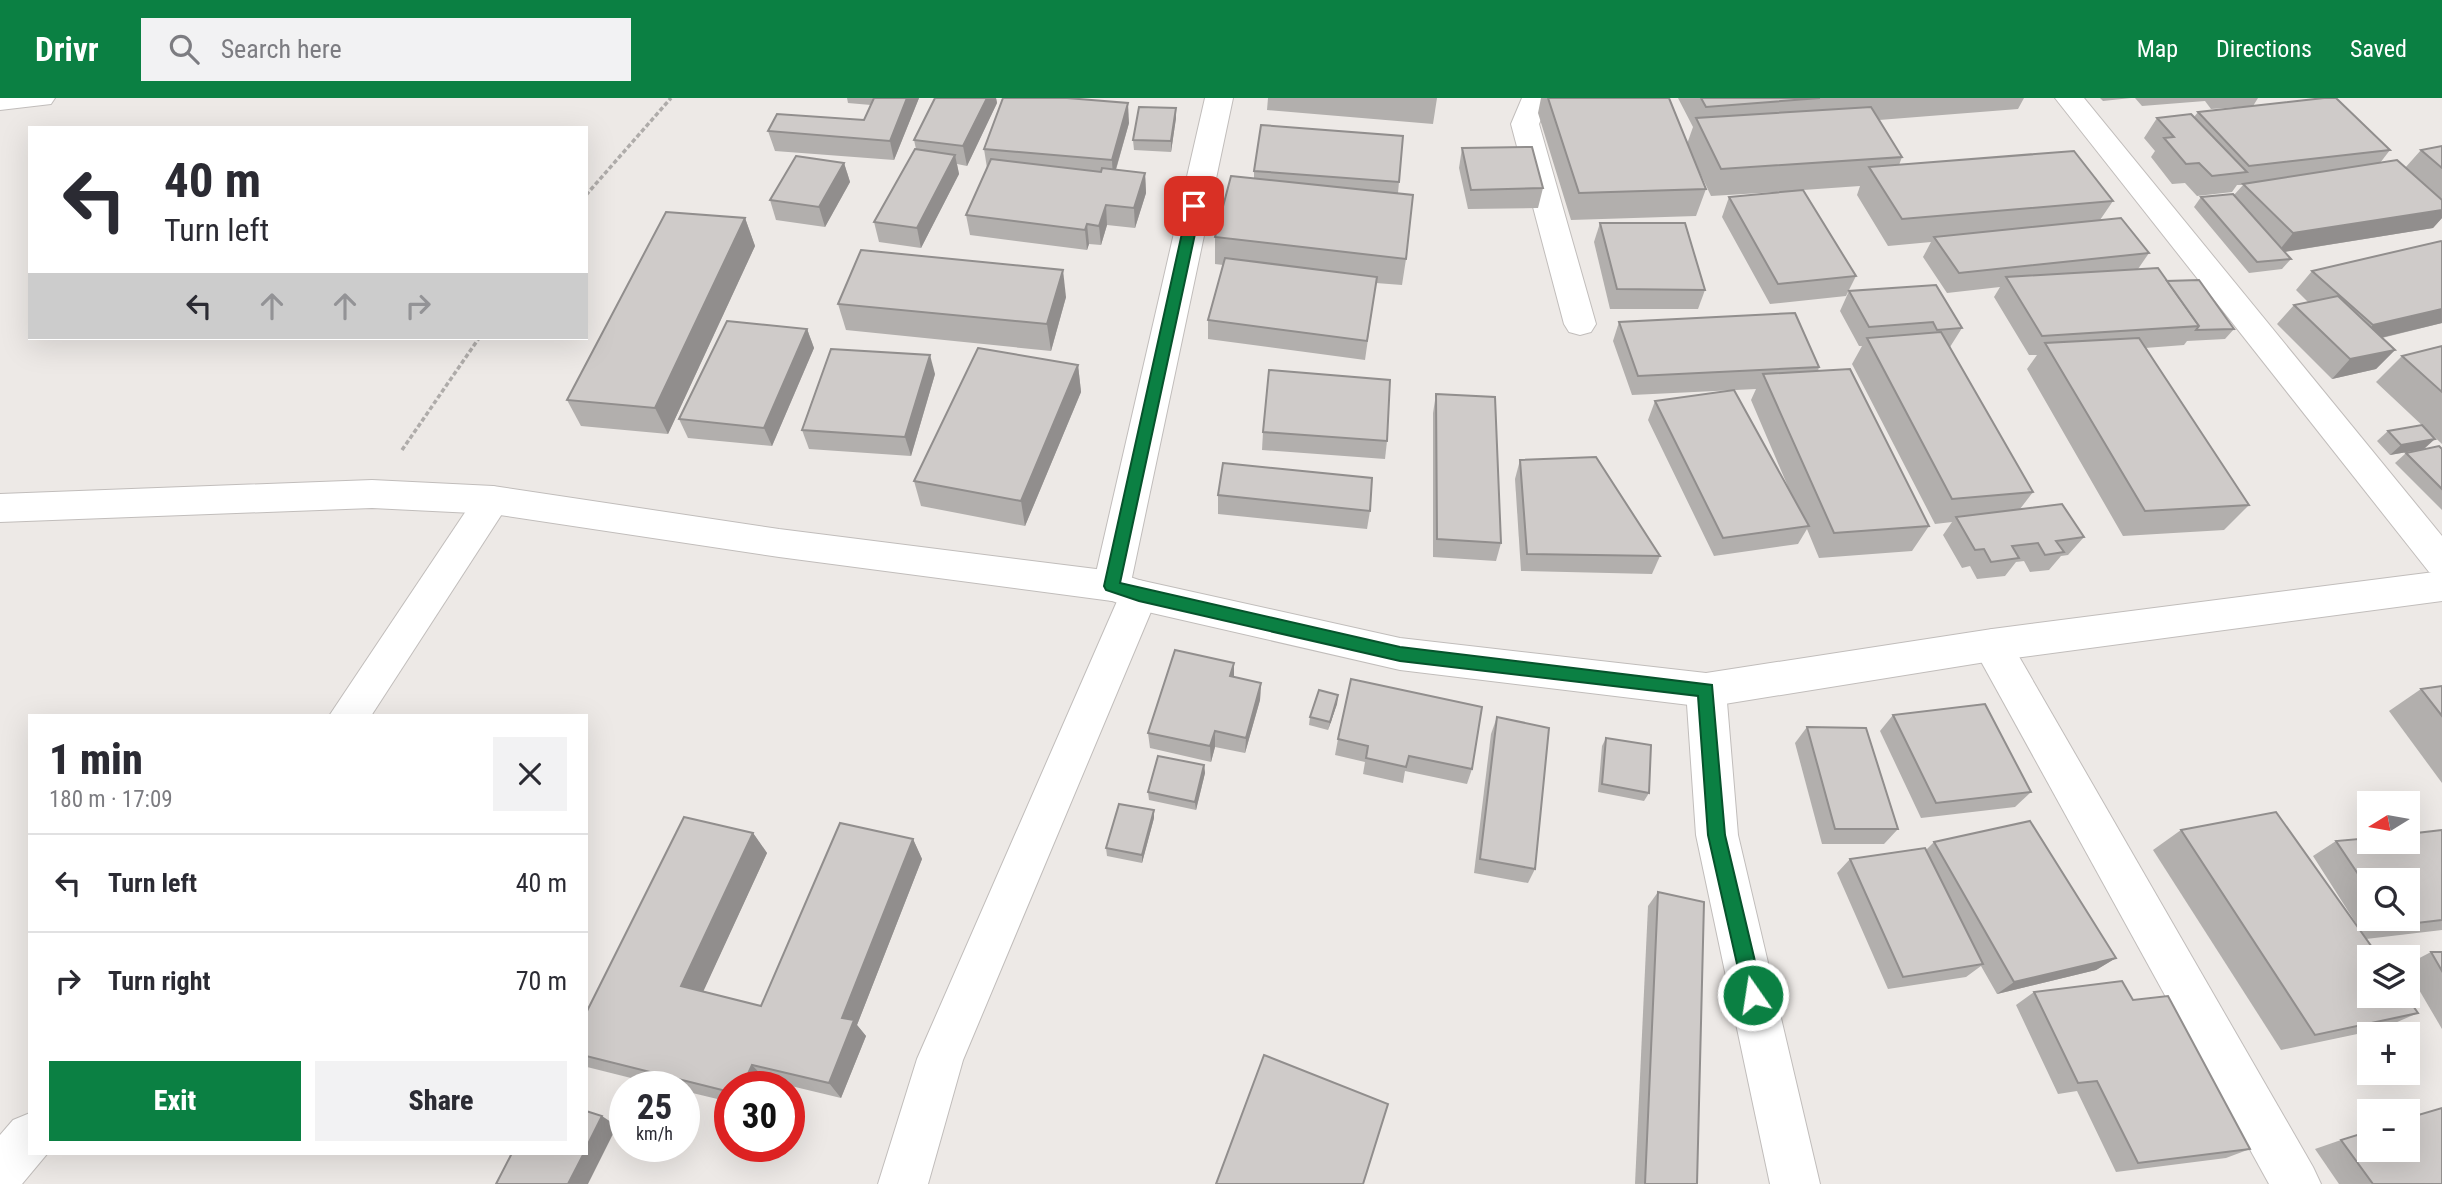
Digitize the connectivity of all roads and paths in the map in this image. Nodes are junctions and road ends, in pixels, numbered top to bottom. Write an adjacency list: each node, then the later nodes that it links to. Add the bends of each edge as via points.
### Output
1 (41, 98): 6 (street)
2 (671, 98): 7 (path)
3 (1219, 98): 15 (street)
4 (1536, 98): 8 (street, via 1525,124)
5 (2069, 98): 13 (street)
6 (0, 102)
7 (588, 193)
8 (1580, 324)
9 (478, 340): 10 (path)
10 (372, 494): 11 (street); 12 (street)
11 (493, 500): 15 (street); 18 (street)
12 (0, 508)
13 (2442, 562)
14 (2442, 586): 16 (street)
15 (1125, 590): 17 (street, via 1400,654); 21 (street, via 940,1059)
16 (1992, 645): 17 (street); 23 (street)
17 (1706, 690): 22 (street, via 1717,835)
18 (350, 714)
19 (28, 1139): 20 (street)
20 (0, 1173)
21 (904, 1184)
22 (1795, 1184)
23 (2297, 1184)

